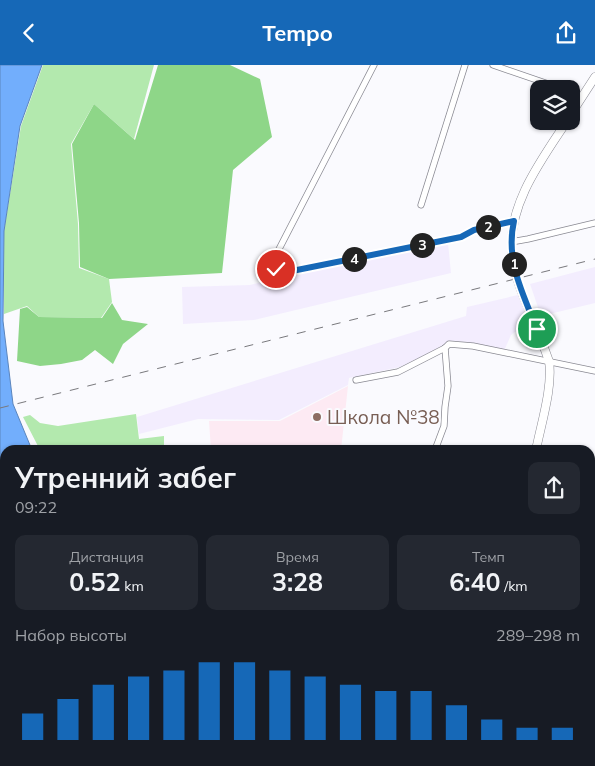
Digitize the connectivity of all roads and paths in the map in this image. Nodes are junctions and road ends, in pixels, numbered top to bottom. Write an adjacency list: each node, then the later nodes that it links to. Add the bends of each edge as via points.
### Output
1 (374, 65): 10 (street, via 277,253 278,272 461,237 474,230)
2 (465, 65): 9 (street)
3 (493, 65): 5 (street)
4 (595, 77): 6 (main road)
5 (537, 80)
6 (582, 98): 7 (main road)
7 (580, 101)
8 (561, 130): 10 (main road, via 536,169)
9 (421, 205)
10 (514, 221): 12 (main road)
11 (595, 223): 12 (street)
12 (511, 242): 14 (main road, via 516,273)
13 (445, 348): 14 (street, via 449,344 460,344); 16 (street, via 398,372); 17 (street, via 448,387 444,426)
14 (549, 361): 15 (street); 18 (main road, via 550,377)
15 (595, 371)
16 (356, 380)
17 (437, 445)
18 (537, 445)

